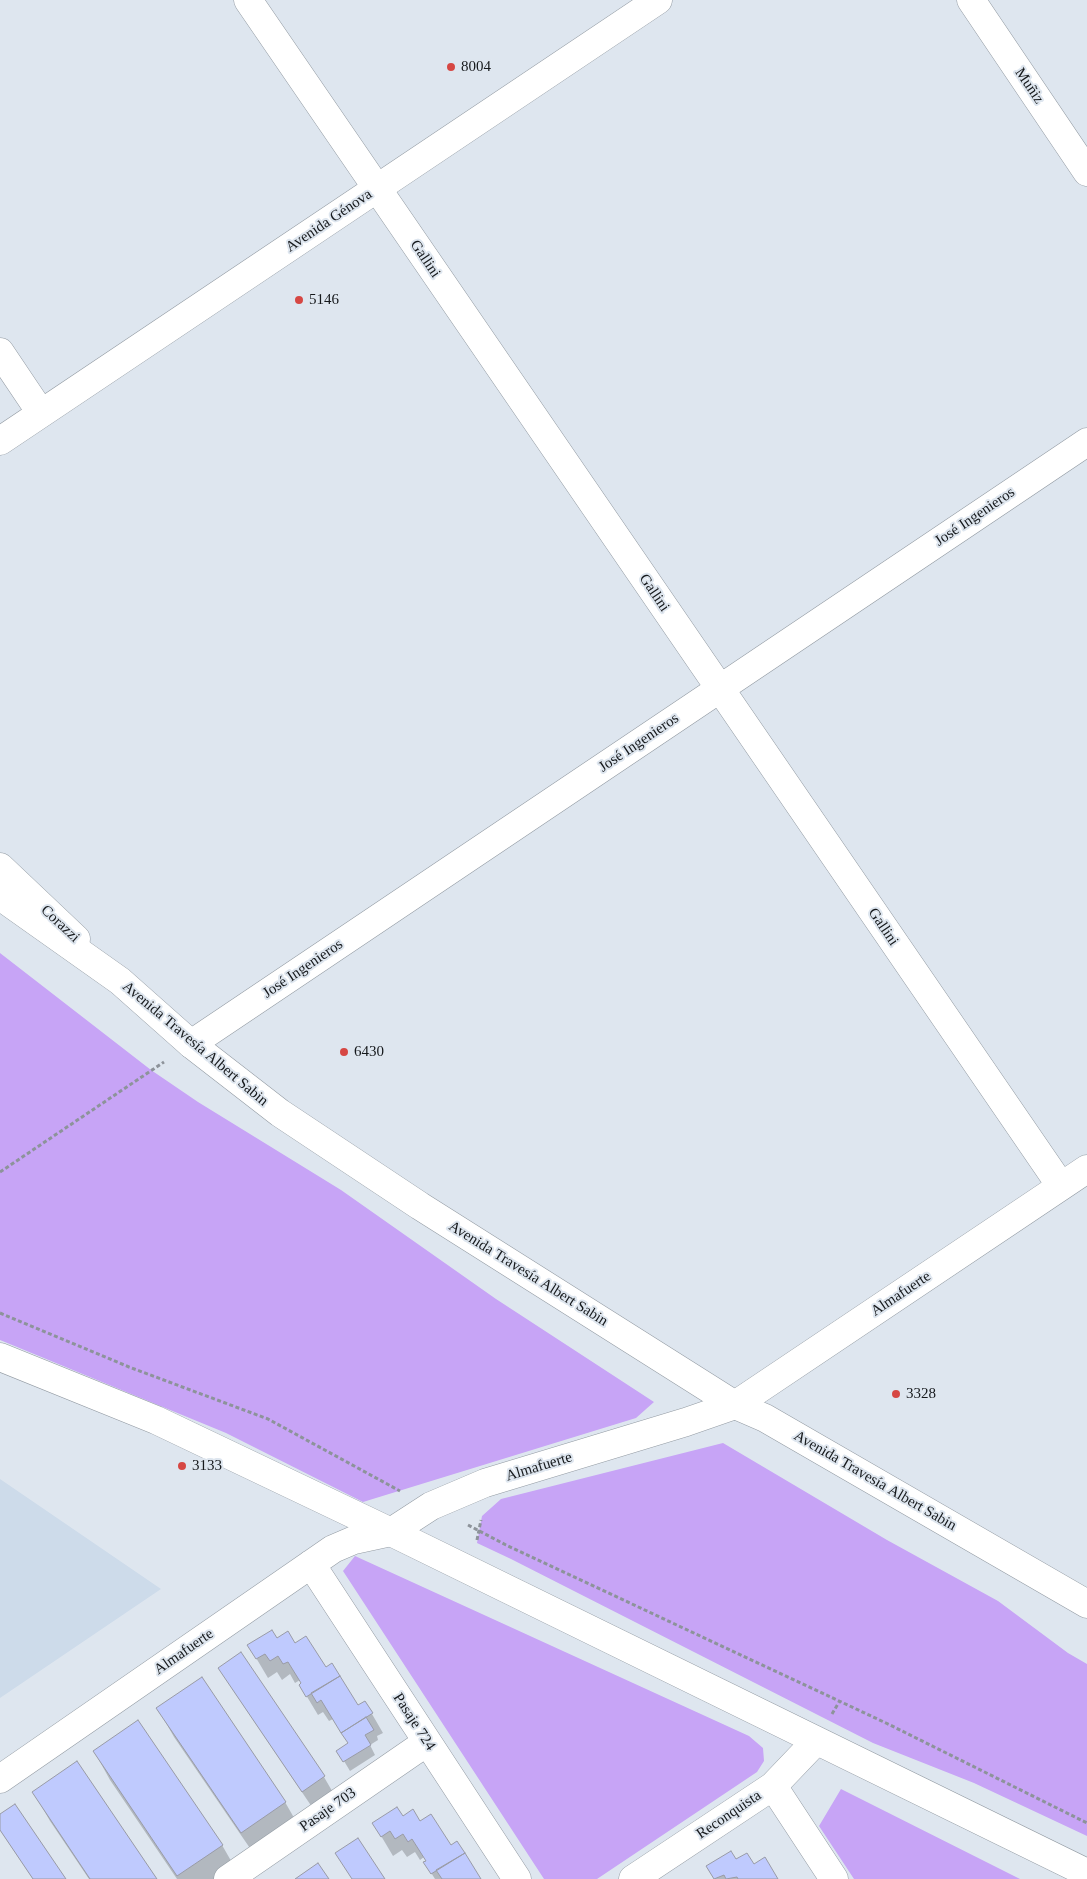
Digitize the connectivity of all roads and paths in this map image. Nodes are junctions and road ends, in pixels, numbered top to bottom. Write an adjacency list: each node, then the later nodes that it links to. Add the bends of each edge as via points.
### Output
1 (248, 0): 5 (street, Gallini)
2 (658, 0): 5 (street, Avenida Génova)
3 (971, 0): 4 (street, Muñiz)
4 (1087, 172)
5 (377, 189): 7 (street, Avenida Génova); 10 (street, Gallini)
6 (0, 352): 7 (street)
7 (42, 413): 8 (street, Avenida Génova)
8 (0, 442)
9 (1087, 442): 10 (street, José Ingenieros)
10 (719, 688): 14 (street, José Ingenieros); 17 (street, Gallini)
11 (0, 867): 13 (street, Corazzi)
12 (0, 896): 13 (street, Avenida Travesía Albert Sabin)
13 (120, 981): 14 (street, Avenida Travesía Albert Sabin)
14 (191, 1044): 16 (path); 20 (street, Avenida Travesía Albert Sabin, via 280,1113 420,1206)
15 (1087, 1169): 17 (street, Almafuerte)
16 (0, 1172)
17 (1061, 1186): 20 (street, Almafuerte)
18 (0, 1313): 21 (path, via 129,1367 268,1419)
19 (0, 1357): 23 (street, via 156,1420)
20 (735, 1405): 23 (street, Almafuerte, via 485,1483 431,1506); 25 (street, Avenida Travesía Albert Sabin, via 765,1418)
21 (400, 1491)
22 (479, 1531): 30 (path, via 886,1723)
23 (391, 1532): 24 (street, Almafuerte, via 354,1540); 26 (street)
24 (311, 1564): 27 (street, Pasaje 724); 28 (street, Almafuerte)
25 (1087, 1604)
26 (816, 1740): 29 (street, Reconquista); 31 (street)
27 (427, 1742): 32 (street, Pasaje 703); 33 (street, Pasaje 724)
28 (0, 1779)
29 (773, 1786): 34 (street, Reconquista); 35 (street)
30 (1087, 1823)
31 (1087, 1872)
32 (228, 1879)
33 (517, 1879)
34 (633, 1879)
35 (834, 1879)

